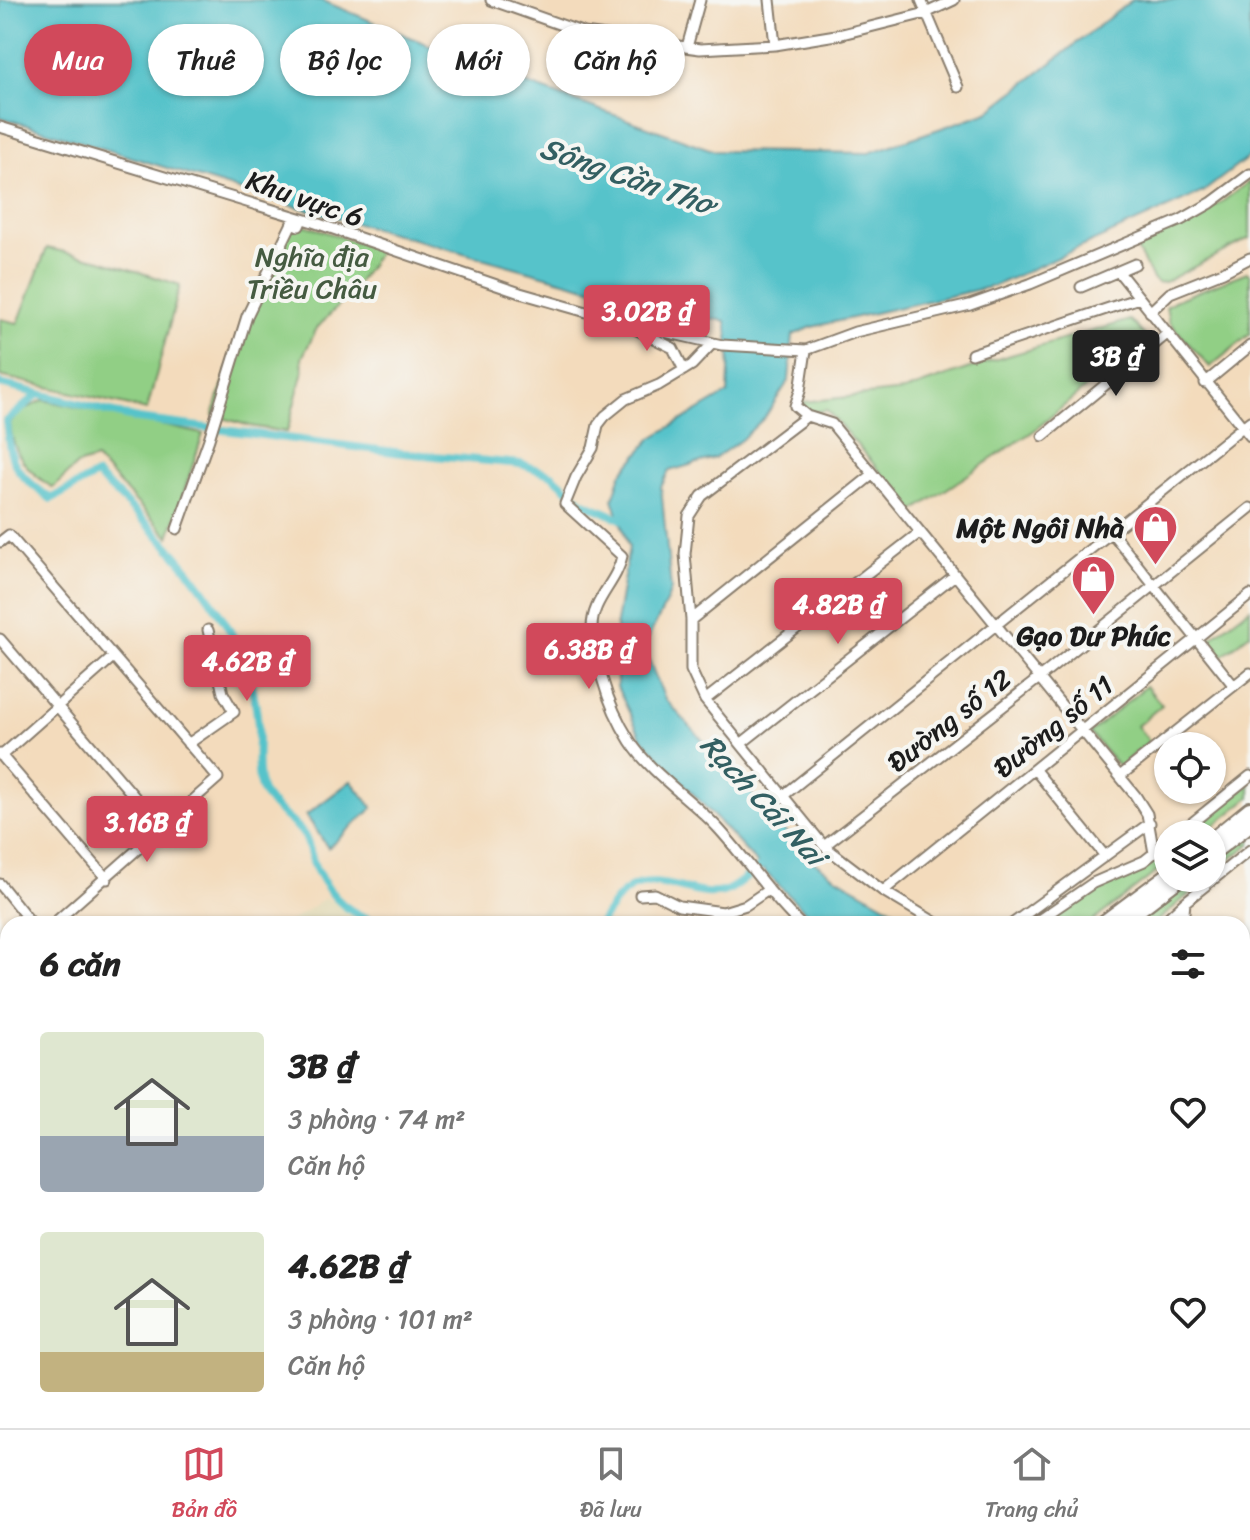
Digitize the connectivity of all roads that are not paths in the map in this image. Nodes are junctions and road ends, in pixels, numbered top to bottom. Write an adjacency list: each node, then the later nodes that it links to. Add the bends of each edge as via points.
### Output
1 (526, 0): 7 (street)
2 (700, 0): 10 (street)
3 (770, 0): 9 (street)
4 (921, 0): 8 (street)
5 (954, 0): 8 (street)
6 (495, 1): 7 (street)
7 (522, 11): 10 (street, via 584,33)
8 (926, 13): 9 (street); 11 (street)
9 (775, 45): 10 (street)
10 (687, 47)
11 (958, 87)
12 (0, 127): 14 (street, Khu vực 6)
13 (1250, 174): 25 (street, via 1181,220 1043,279)
14 (302, 219): 21 (street, Khu vực 6); 34 (street, via 299,226 292,223 247,316)
15 (1250, 258): 20 (street, via 1170,293)
16 (1135, 264): 17 (street)
17 (1118, 271): 18 (street); 19 (street)
18 (1081, 287)
19 (1139, 298): 20 (street); 26 (street)
20 (1150, 312): 22 (street)
21 (625, 323): 23 (street, Khu vực 6); 27 (street, via 671,347)
22 (1167, 334): 28 (street); 31 (street)
23 (718, 344): 25 (street, Khu vực 6); 27 (street)
24 (1250, 346): 28 (street)
25 (806, 350): 29 (street, via 795,406)
26 (972, 354)
27 (684, 370): 74 (street, via 626,399 605,416 565,504 622,556 603,591 592,629 610,705 632,744 717,826)
28 (1205, 383): 30 (street)
29 (807, 416): 32 (street, via 832,424); 41 (street, via 702,496 689,516 685,554)
30 (1248, 428): 36 (street)
31 (1043, 436)
32 (872, 475): 35 (street); 41 (street)
33 (1250, 508): 39 (street, Đường số 12)
34 (177, 529)
35 (919, 533): 38 (street); 50 (street)
36 (1112, 533): 39 (street); 42 (street)
37 (0, 542): 46 (street, via 9,535)
38 (955, 575): 42 (street); 53 (street)
39 (1154, 587): 45 (street); 48 (street, Đường số 12)
40 (1250, 595): 45 (street, Đường số 11)
41 (691, 620): 50 (street, via 691,670)
42 (995, 625): 48 (street); 59 (street)
43 (208, 630): 54 (street, via 223,693 234,712)
44 (0, 639): 51 (street)
45 (1196, 639): 49 (street); 52 (street, Đường số 11)
46 (113, 657): 51 (street); 54 (street)
47 (1250, 673): 49 (street)
48 (1038, 679): 52 (street); 67 (street, Đường số 12)
49 (1234, 686): 57 (street)
50 (705, 700): 53 (street)
51 (56, 706): 55 (street); 64 (street)
52 (1081, 732): 56 (street, Đường số 11); 57 (street)
53 (742, 743): 59 (street)
54 (188, 744): 64 (street, via 218,778)
55 (1, 755): 71 (street)
56 (1035, 770): 70 (street); 75 (street, Đường số 11)
57 (1120, 776): 62 (street)
58 (1250, 776): 61 (street)
59 (784, 795): 67 (street)
60 (1250, 809): 65 (highway)
61 (1195, 820)
62 (1150, 823): 69 (street); 70 (street)
63 (1250, 824): 66 (highway)
64 (162, 829): 71 (street)
65 (1226, 829)
66 (1226, 842)
67 (824, 846): 75 (street)
68 (1250, 850): 78 (street)
69 (1154, 853): 84 (street, via 1093,883)
70 (1105, 856): 83 (street)
71 (107, 879): 80 (street)
72 (0, 884): 79 (street)
73 (1154, 885): 85 (highway)
74 (766, 887): 77 (street, via 746,905 723,912); 81 (street)
75 (883, 891): 82 (street)
76 (1162, 892): 86 (highway)
77 (640, 895)
78 (1185, 902): 87 (street); 88 (street)
79 (26, 916)
80 (63, 916)
81 (793, 916)
82 (925, 916)
83 (1023, 916)
84 (1045, 916)
85 (1113, 916)
86 (1130, 916)
87 (1170, 916)
88 (1184, 916)

